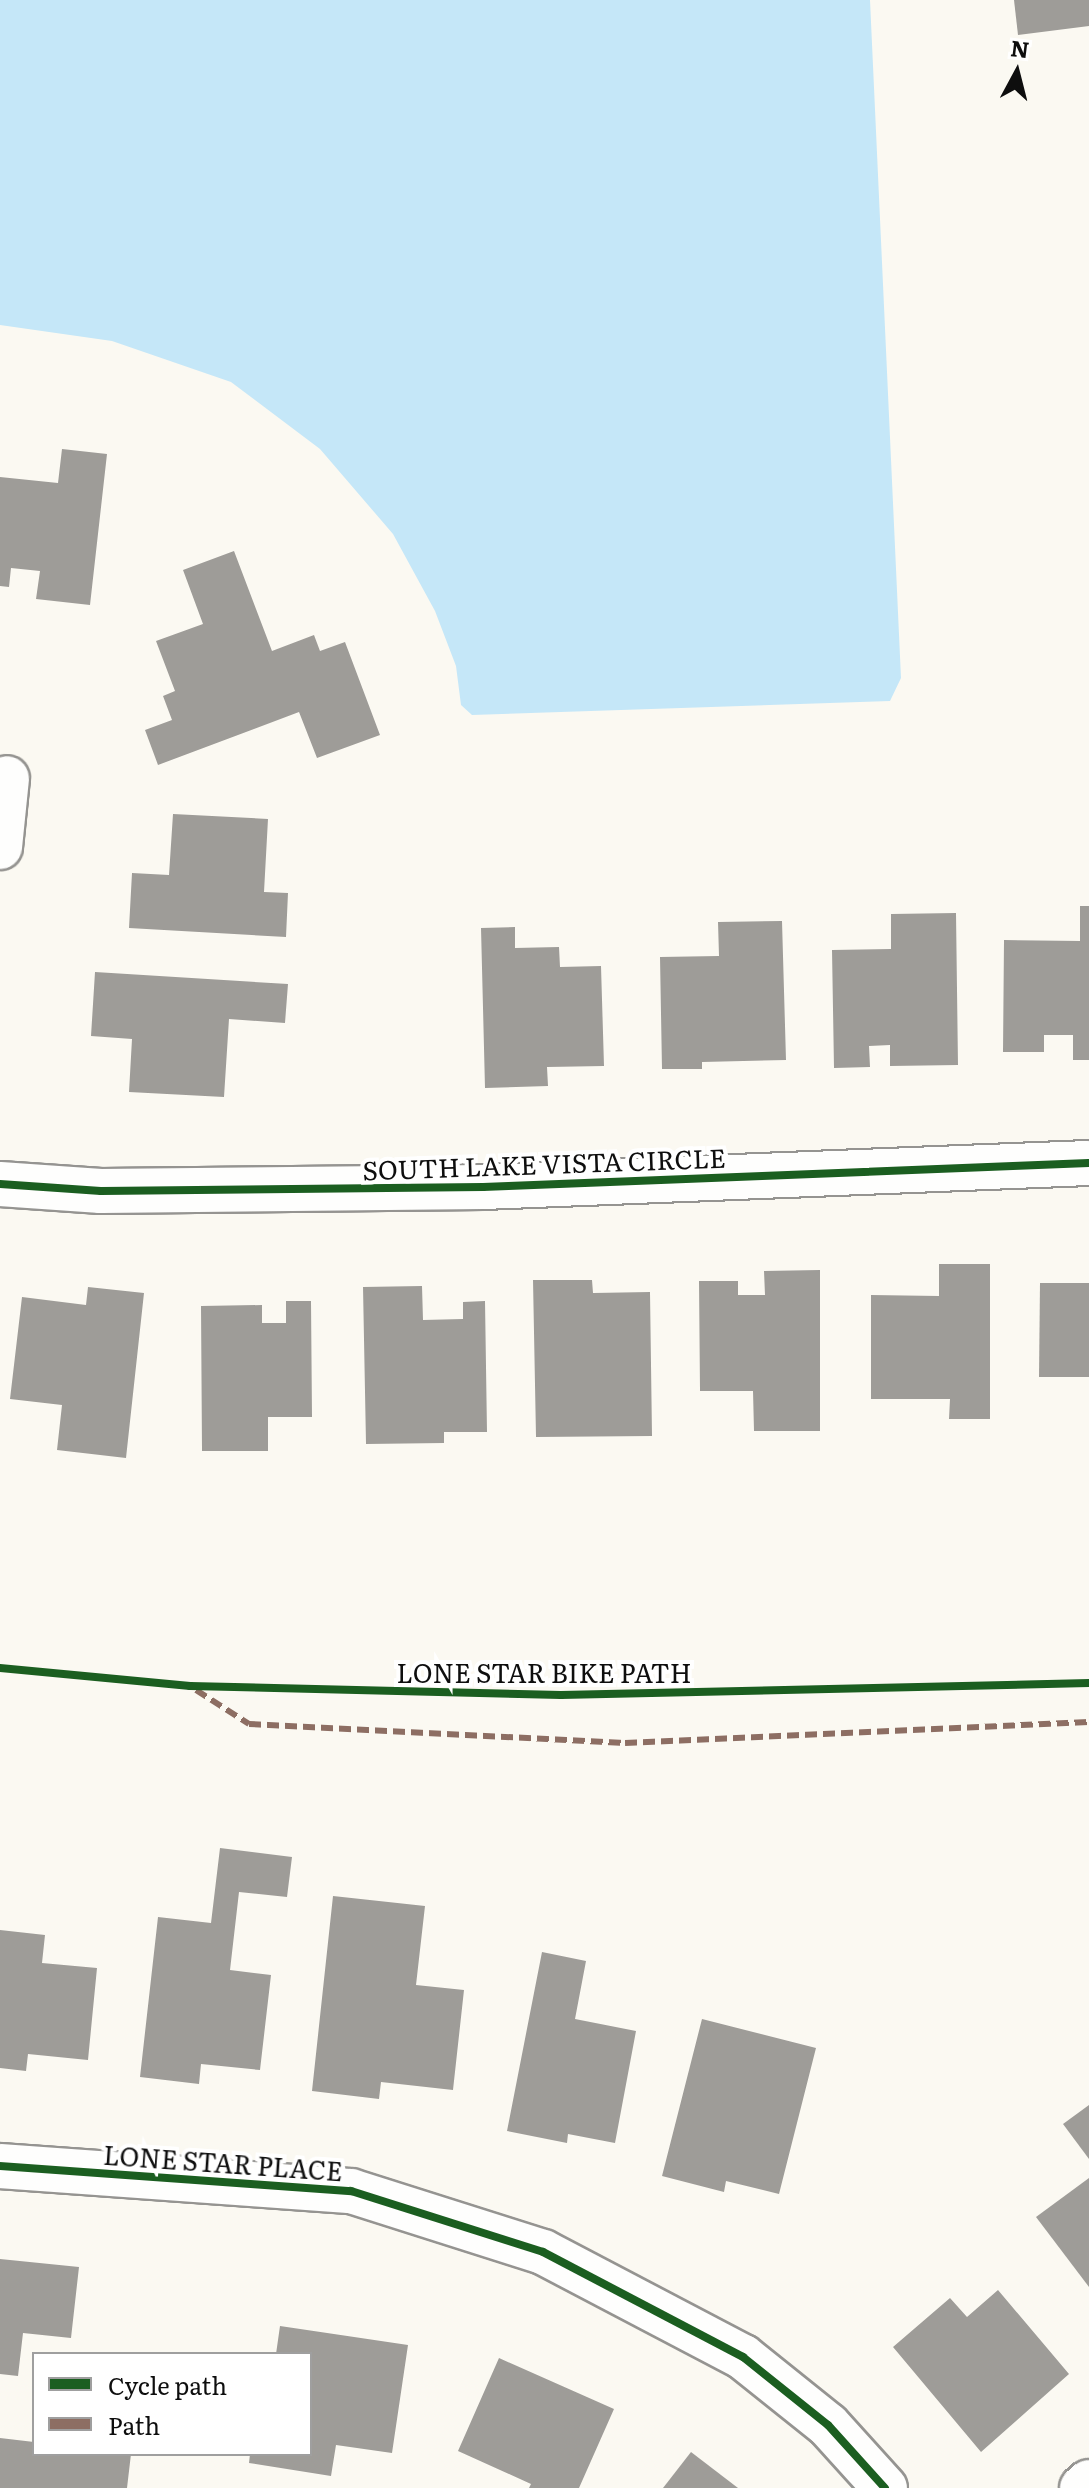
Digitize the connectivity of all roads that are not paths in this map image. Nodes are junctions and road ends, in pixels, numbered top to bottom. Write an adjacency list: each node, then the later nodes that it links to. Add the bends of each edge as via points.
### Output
1 (7, 778): 2 (street)
2 (0, 847)
3 (1089, 1163): 4 (street, SOUTH LAKE VISTA CIRCLE, via 483,1187 101,1191)
4 (0, 1184)
5 (0, 2166): 7 (street, LONE STAR PLACE, via 351,2191 543,2252 743,2357 828,2425)
6 (1089, 2482): 8 (street)
7 (885, 2488)
8 (1082, 2488)

